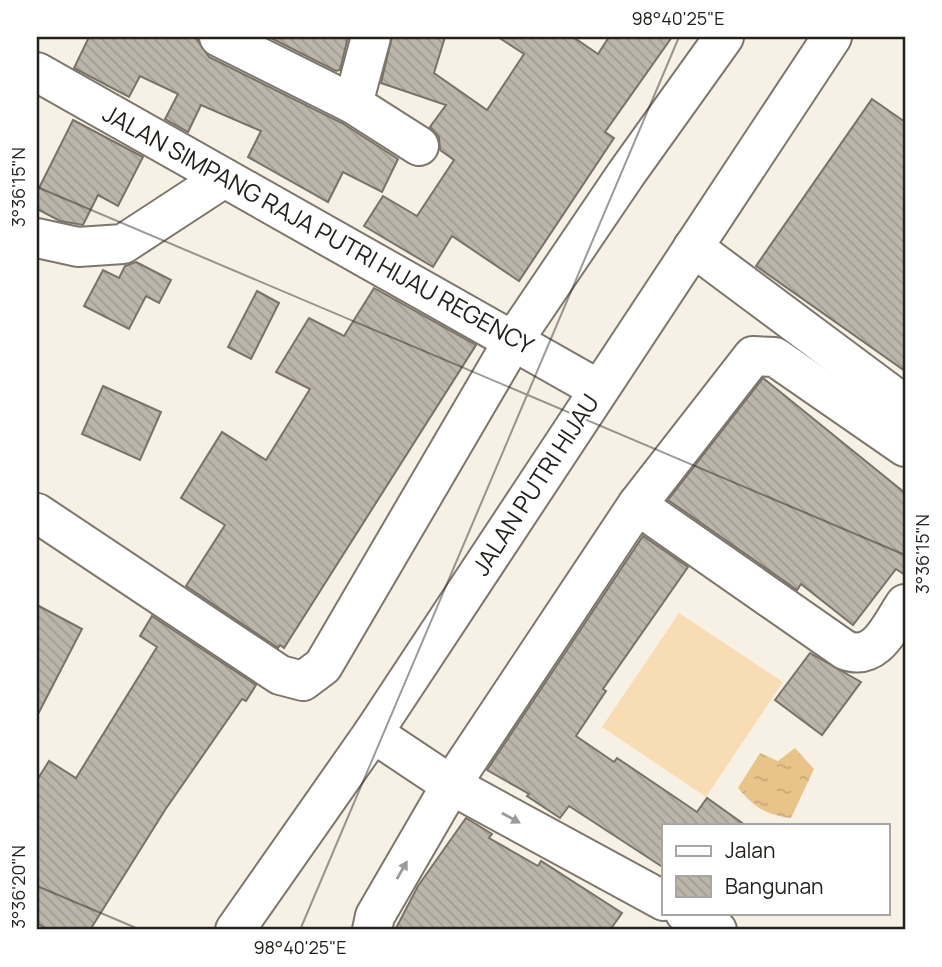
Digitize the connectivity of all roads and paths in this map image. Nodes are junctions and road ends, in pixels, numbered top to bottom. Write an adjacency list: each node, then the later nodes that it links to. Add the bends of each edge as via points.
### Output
1 (219, 37): 6 (street)
2 (371, 37): 6 (street)
3 (724, 37): 11 (street)
4 (832, 37): 10 (street, JALAN PUTRI HIJAU)
5 (37, 72): 8 (street, JALAN SIMPANG RAJA PUTRI HIJAU REGENCY)
6 (353, 104): 7 (street)
7 (419, 146)
8 (224, 178): 9 (street, via 123,244 78,247); 11 (street, JALAN SIMPANG RAJA PUTRI HIJAU REGENCY)
9 (37, 238)
10 (693, 247): 12 (street, JALAN PUTRI HIJAU); 13 (street)
11 (513, 341): 12 (street, JALAN SIMPANG RAJA PUTRI HIJAU REGENCY); 16 (street, via 323,666 303,681 279,675)
12 (598, 389): 18 (street, JALAN PUTRI HIJAU)
13 (905, 405)
14 (905, 447): 15 (street, via 775,357 753,356)
15 (637, 505): 17 (street, via 845,650 866,653 876,646); 19 (street)
16 (37, 513)
17 (905, 604)
18 (373, 733): 19 (street); 22 (street, JALAN PUTRI HIJAU)
19 (451, 785): 20 (street, one-way to 20); 23 (street, one-way to 19, via 375,915)
20 (662, 900)
21 (687, 914): 24 (street)
22 (235, 930)
23 (372, 930)
24 (717, 930)

